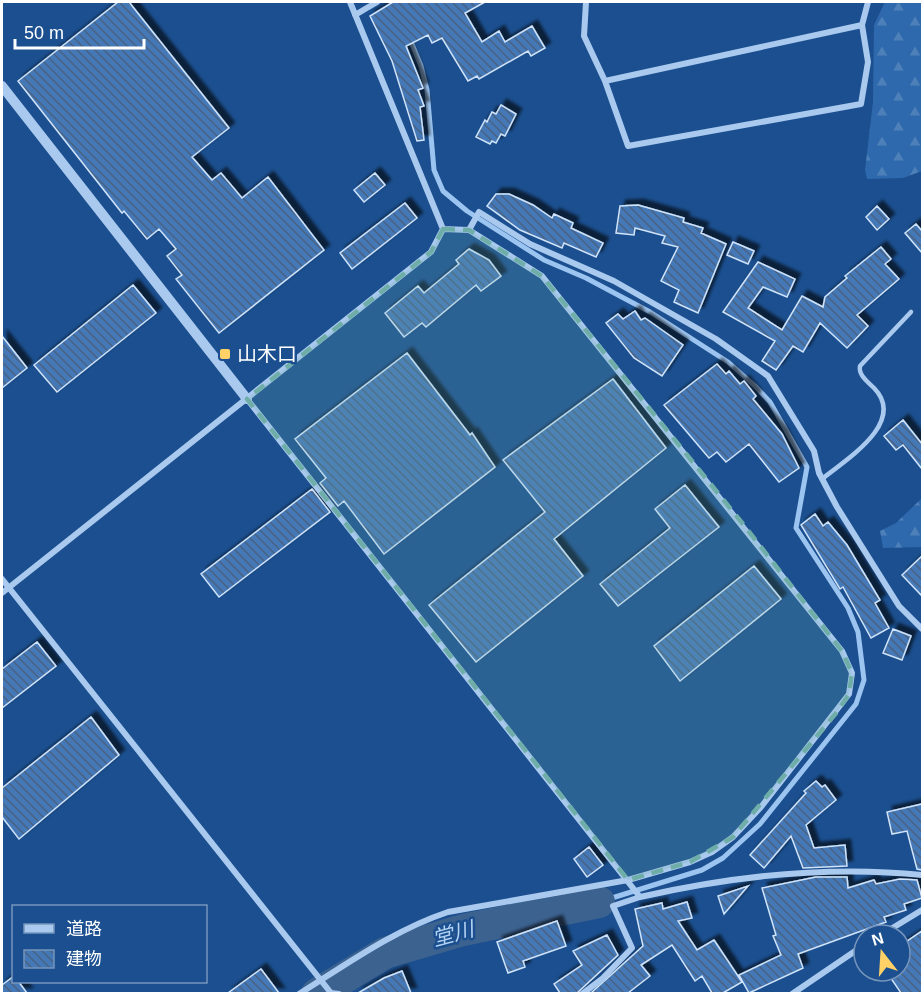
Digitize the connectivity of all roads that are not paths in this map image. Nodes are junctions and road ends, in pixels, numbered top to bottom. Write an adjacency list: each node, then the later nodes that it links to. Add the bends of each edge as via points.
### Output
1 (350, 2): 5 (street)
2 (377, 2): 5 (street)
3 (586, 2): 7 (street, via 584,36)
4 (868, 2): 6 (street)
5 (355, 15): 9 (street)
6 (862, 25): 7 (street); 7 (street, via 868,62 861,104 628,146)
7 (605, 81)
8 (2, 86): 12 (street)
9 (443, 229): 10 (street); 12 (street, via 431,252)
10 (470, 230): 13 (street, via 479,212 530,244 634,293 716,339 768,376 814,451); 19 (street, via 542,276 750,533 842,651 852,673 849,694 837,712 733,837 690,862)
11 (911, 312): 13 (lane, via 860,366 862,376 884,402 881,424)
12 (247, 399): 15 (street); 19 (street)
13 (822, 479): 17 (street, via 899,606)
14 (2, 579): 15 (street)
15 (8, 588): 16 (street); 24 (street)
16 (2, 592)
17 (922, 629)
18 (922, 875): 20 (street, via 848,870 788,873)
19 (629, 881): 20 (street); 24 (street, via 447,912 385,940)
20 (639, 896): 27 (street, via 613,906 632,948)
21 (922, 910): 22 (street)
22 (901, 923)
23 (852, 953): 28 (street)
24 (323, 981): 25 (street); 26 (street, via 330,991)
25 (299, 993)
26 (339, 993)
27 (582, 993)
28 (792, 993)

